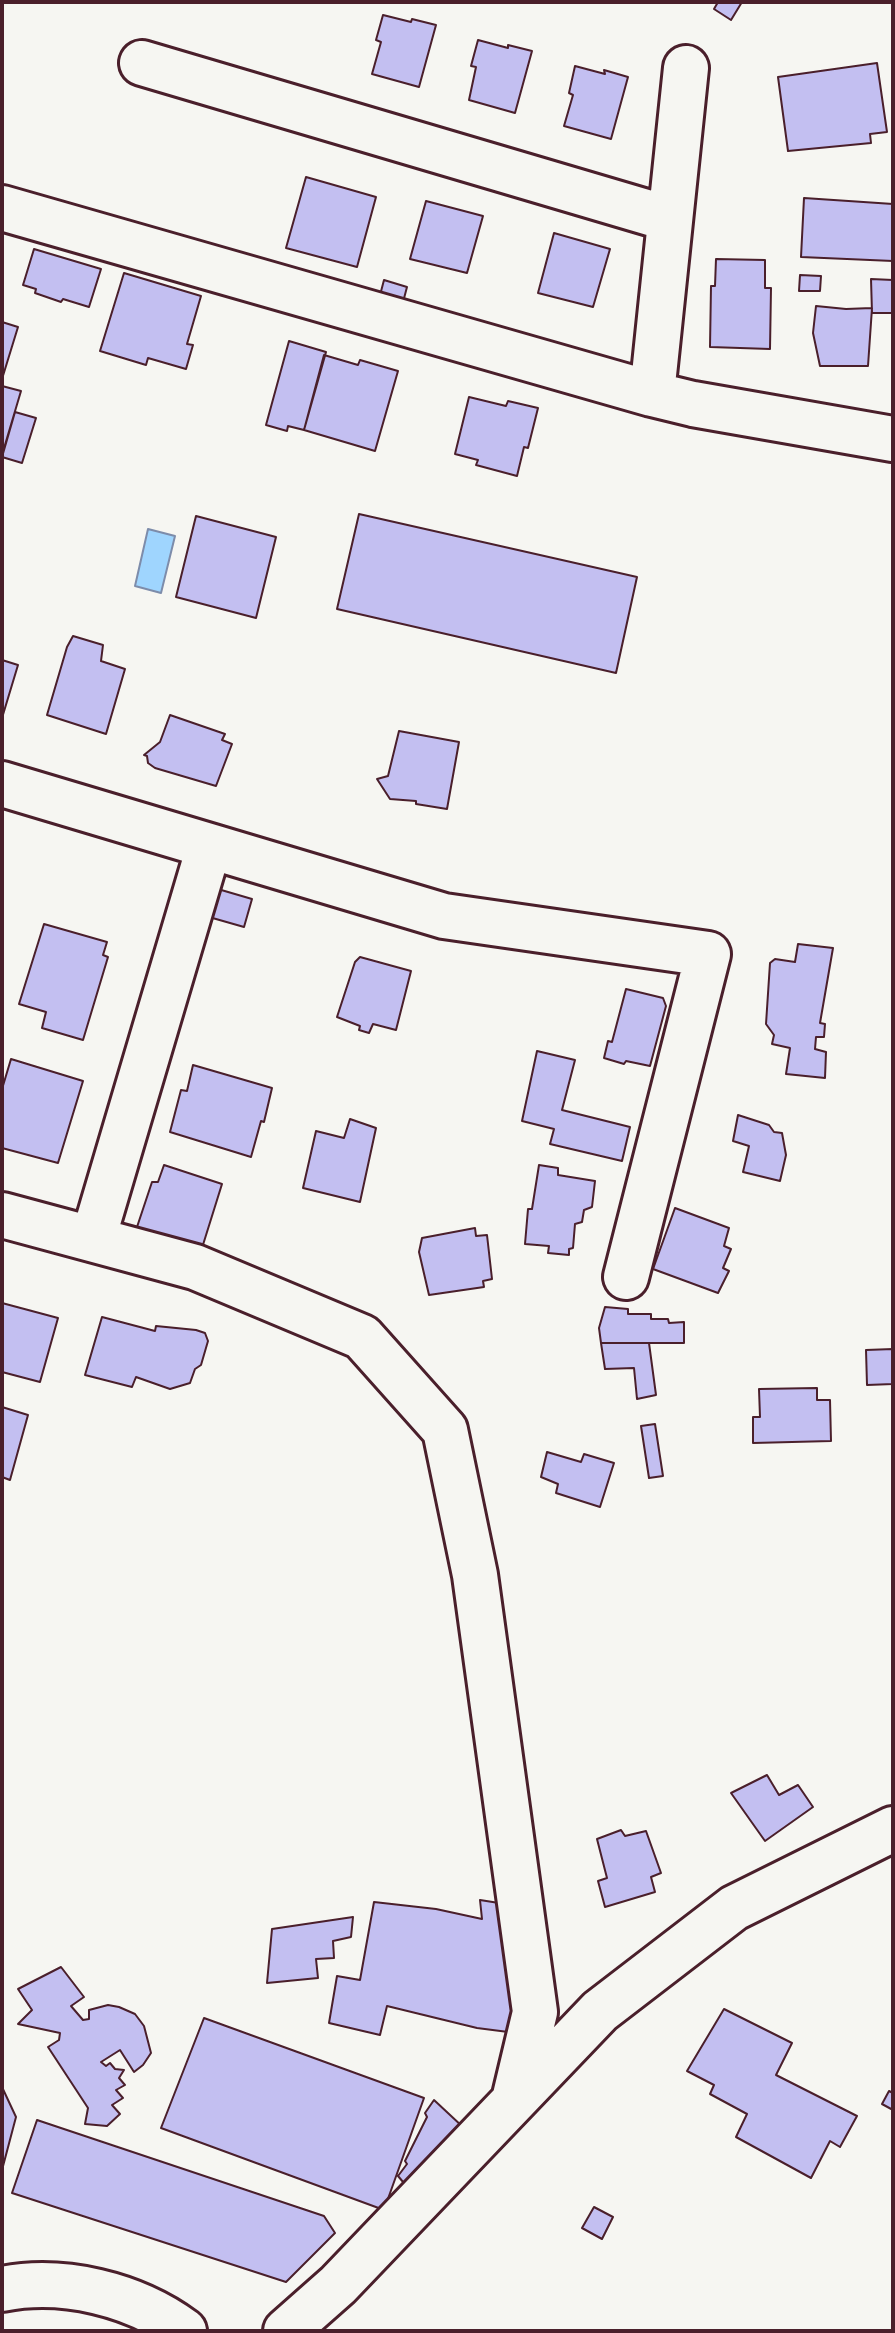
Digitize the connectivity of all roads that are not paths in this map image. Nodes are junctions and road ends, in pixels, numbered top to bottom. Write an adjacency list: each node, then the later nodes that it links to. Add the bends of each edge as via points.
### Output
1 (142, 63): 4 (street)
2 (686, 68): 4 (street)
3 (2, 208): 5 (street)
4 (670, 219): 5 (street)
5 (652, 394): 6 (street)
6 (893, 439)
7 (2, 784): 8 (street)
8 (209, 847): 10 (street); 11 (street, via 444,916 708,954)
9 (2, 1215): 10 (street)
10 (93, 1239): 13 (street, via 195,1267 362,1337 445,1430 475,1575 535,2012)
11 (626, 1277)
12 (893, 1829): 13 (street, via 734,1908 600,2011)
13 (514, 2100): 16 (street, via 338,2285)
14 (2, 2289): 15 (street, via 25,2285 102,2292)
15 (184, 2331)
16 (286, 2331)

